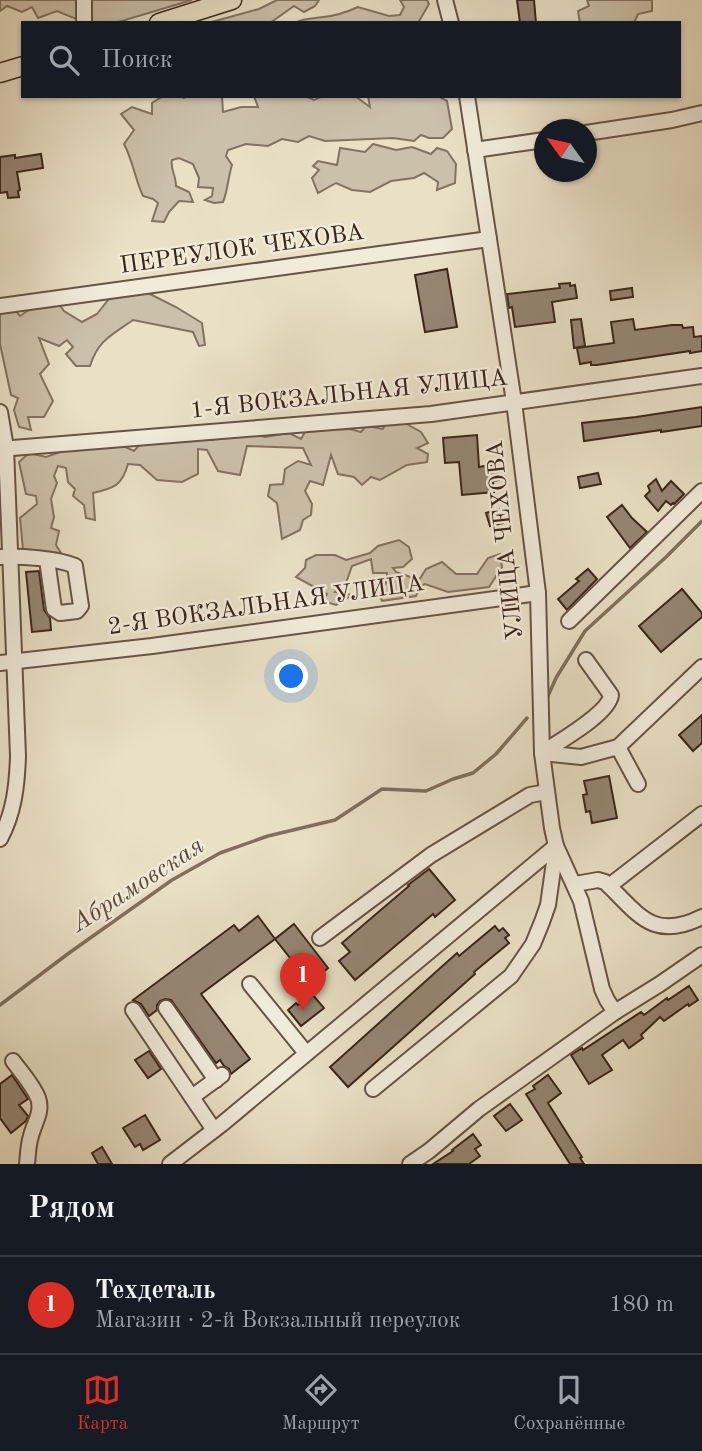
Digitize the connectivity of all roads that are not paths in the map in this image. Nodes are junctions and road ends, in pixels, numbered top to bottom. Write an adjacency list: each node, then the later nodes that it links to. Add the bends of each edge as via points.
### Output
1 (84, 0): 4 (street)
2 (232, 0): 5 (main road)
3 (445, 0): 6 (street)
4 (84, 21)
5 (165, 21)
6 (450, 21)
7 (21, 67): 8 (main road)
8 (0, 73)
9 (467, 98): 13 (street, УЛИЦА ЧЕХОВА)
10 (702, 113): 11 (street)
11 (597, 131)
12 (534, 141): 13 (street)
13 (475, 150): 14 (street, УЛИЦА ЧЕХОВА)
14 (489, 239): 15 (street, ПЕРЕУЛОК ЧЕХОВА); 17 (street, УЛИЦА ЧЕХОВА)
15 (0, 306)
16 (702, 376): 17 (street, 1-Я ВОКЗАЛЬНАЯ УЛИЦА)
17 (514, 402): 19 (street, 1-Я ВОКЗАЛЬНАЯ УЛИЦА, via 430,414); 23 (street, УЛИЦА ЧЕХОВА)
18 (0, 412): 19 (street)
19 (3, 448): 21 (street)
20 (702, 491): 24 (street)
21 (5, 557): 22 (street); 26 (street)
22 (47, 560)
23 (538, 593): 26 (street, 2-Я ВОКЗАЛЬНАЯ УЛИЦА); 29 (street, УЛИЦА ЧЕХОВА)
24 (569, 621)
25 (586, 660): 29 (street, via 611,695 609,703 584,727)
26 (7, 662): 33 (street, via 17,774)
27 (702, 667): 28 (street)
28 (618, 747): 29 (street, via 581,757); 30 (street)
29 (542, 753): 31 (street, УЛИЦА ЧЕХОВА)
30 (638, 784)
31 (547, 792): 34 (street, УЛИЦА ЧЕХОВА); 38 (street, via 530,795 431,855)
32 (702, 814): 36 (street)
33 (0, 839)
34 (556, 846): 35 (street, УЛИЦА ЧЕХОВА); 44 (street); 46 (street, via 548,905 533,944 511,976)
35 (575, 884): 36 (street, via 602,880); 43 (street, УЛИЦА ЧЕХОВА, via 602,989)
36 (609, 886): 37 (street, via 641,918 657,926 682,925)
37 (702, 917)
38 (320, 939)
39 (702, 955): 43 (street)
40 (250, 984): 44 (street)
41 (166, 1008): 47 (street, via 220,1077)
42 (133, 1010): 47 (street)
43 (615, 1012): 51 (street)
44 (306, 1053): 48 (street)
45 (13, 1061): 49 (street, via 34,1089 40,1108)
46 (373, 1089)
47 (192, 1097): 48 (street)
48 (214, 1130): 50 (street)
49 (27, 1164)
50 (170, 1164)
51 (410, 1164)

